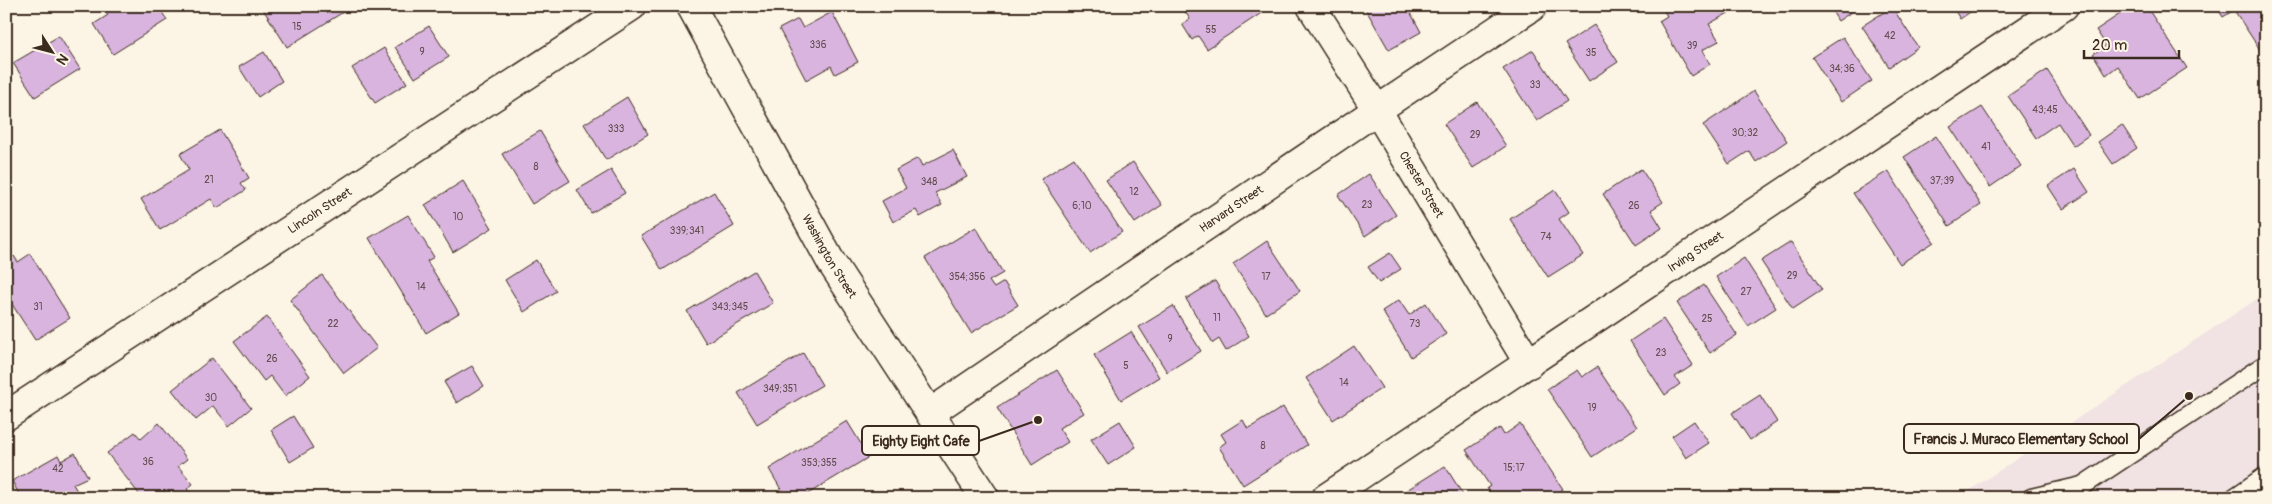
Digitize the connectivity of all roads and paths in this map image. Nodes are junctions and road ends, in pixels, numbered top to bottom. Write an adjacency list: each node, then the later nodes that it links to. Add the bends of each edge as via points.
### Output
1 (632, 6): 10 (street, Lincoln Street)
2 (691, 6): 9 (street, Washington Street, via 831,262)
3 (1311, 6): 6 (street, Chester Street)
4 (1533, 6): 6 (street, Harvard Street)
5 (2064, 6): 7 (street, Irving Street)
6 (1377, 110): 7 (street, Chester Street); 9 (street, Harvard Street)
7 (1529, 364): 13 (street, Irving Street)
8 (2266, 364): 14 (lane, via 2082,486)
9 (930, 413): 12 (street, Washington Street)
10 (6, 416)
11 (2266, 476): 15 (lane)
12 (985, 498)
13 (1326, 498)
14 (2031, 498)
15 (2234, 498)

